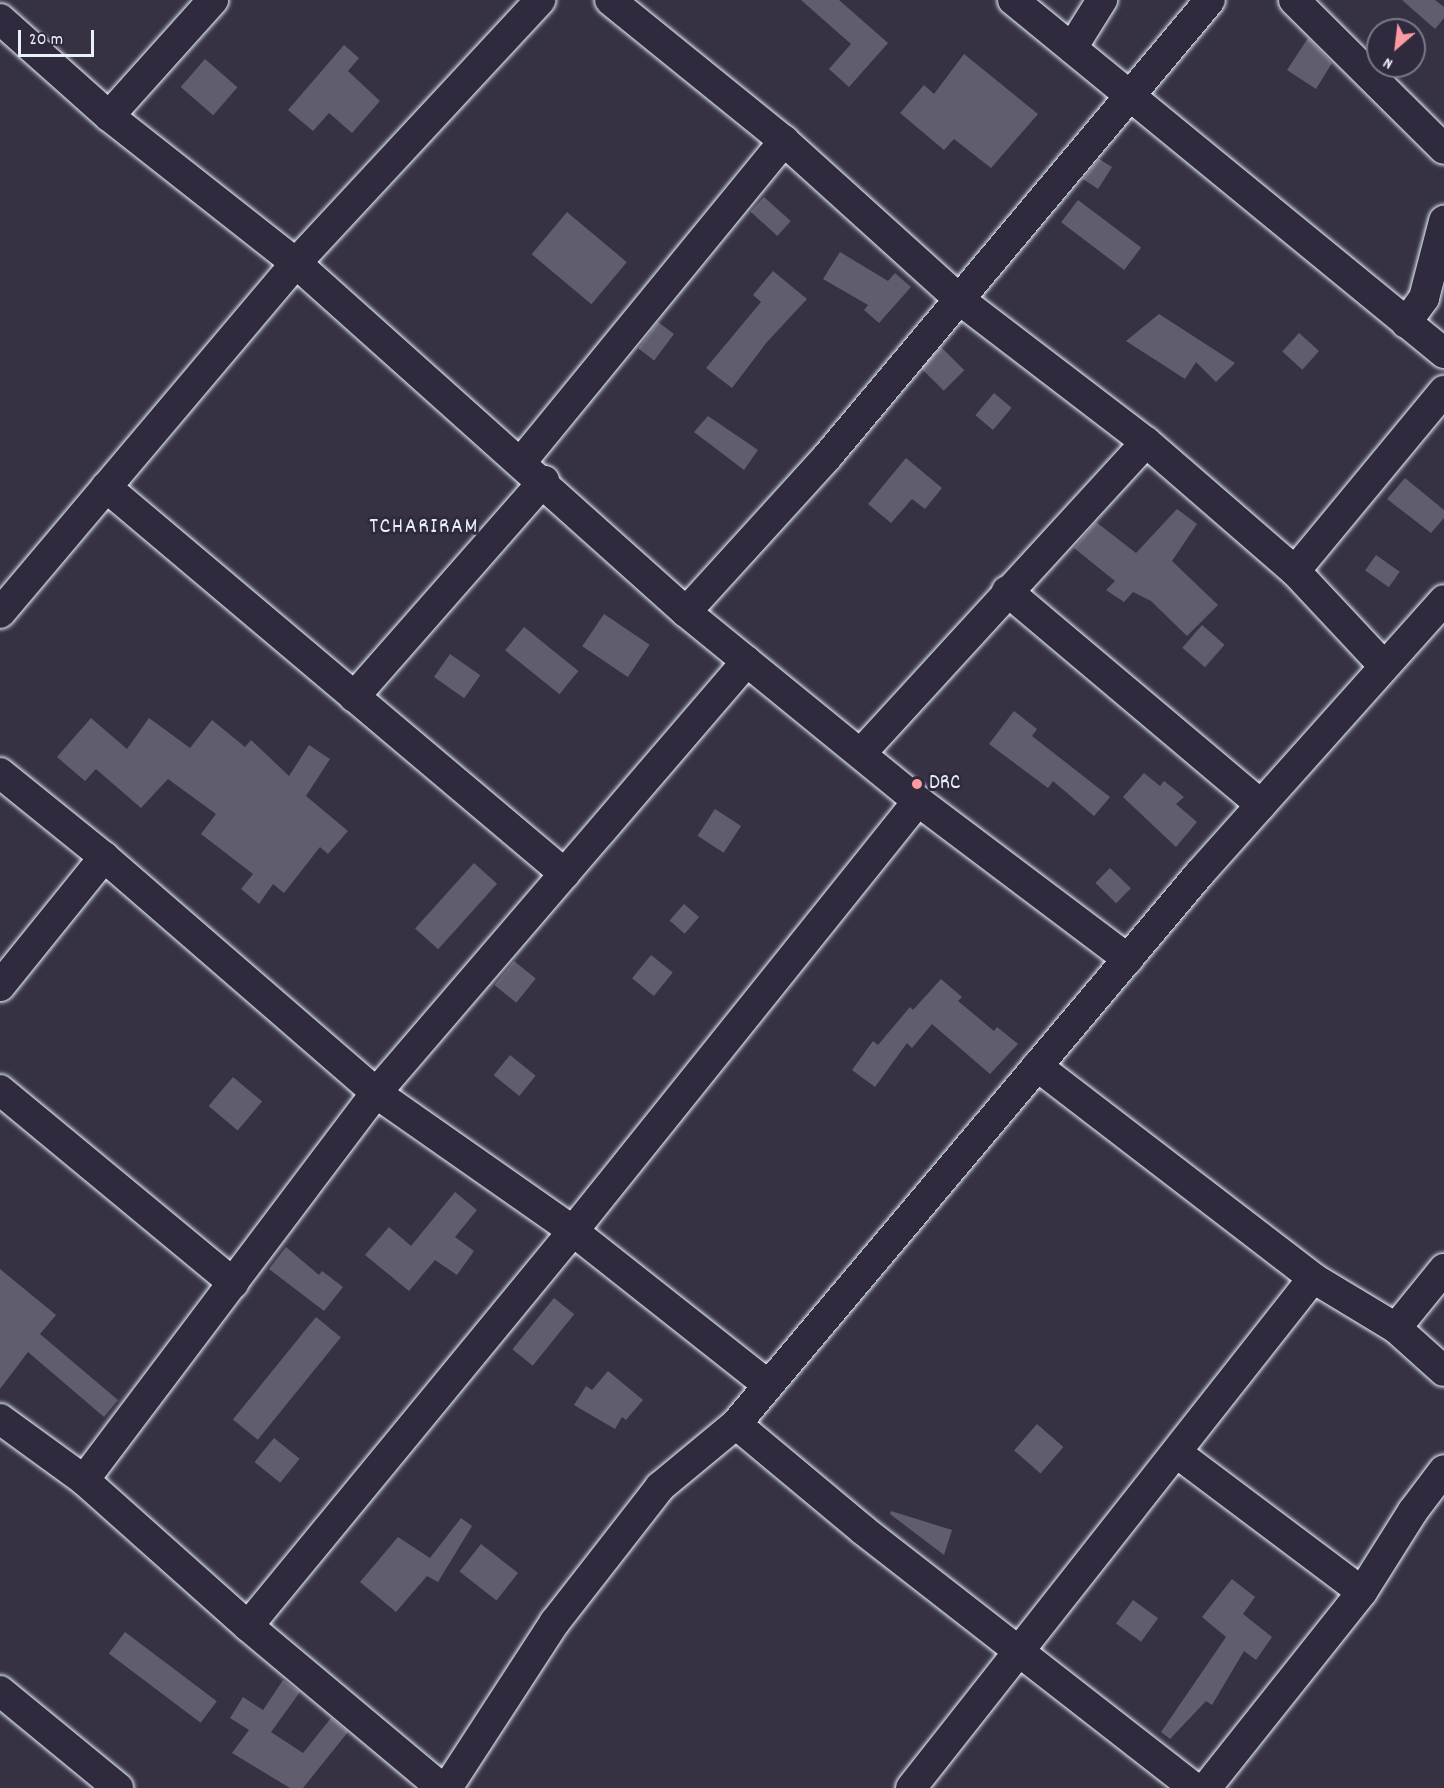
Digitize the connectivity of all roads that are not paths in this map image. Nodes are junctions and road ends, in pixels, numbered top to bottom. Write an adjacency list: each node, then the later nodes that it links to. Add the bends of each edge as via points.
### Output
1 (213, 0): 11 (street)
2 (540, 0): 15 (street)
3 (610, 0): 13 (street)
4 (1013, 0): 9 (street)
5 (1102, 0): 9 (street)
6 (1210, 0): 10 (street)
7 (1294, 0): 12 (street)
8 (0, 19): 11 (street)
9 (1072, 48): 10 (street)
10 (1129, 96): 16 (street); 17 (street)
11 (109, 116): 15 (street)
12 (1441, 137)
13 (784, 141): 16 (street); 21 (street)
14 (1444, 221): 17 (street, via 1424,298)
15 (296, 263): 21 (street); 23 (street)
16 (960, 300): 20 (street); 27 (street, via 827,457)
17 (1406, 323): 18 (street)
18 (1444, 353)
19 (1444, 391): 24 (street)
20 (1146, 441): 24 (street); 25 (street)
21 (522, 461): 22 (street)
22 (544, 481): 27 (street); 31 (street)
23 (106, 487): 28 (street); 31 (street)
24 (1295, 571): 30 (street)
25 (1007, 591): 32 (street); 35 (street)
26 (1444, 600): 30 (street)
27 (686, 612): 29 (street)
28 (0, 613)
29 (747, 661): 32 (street); 37 (street)
30 (1384, 666): 35 (street)
31 (354, 697): 37 (street)
32 (862, 752): 34 (street)
33 (0, 773): 36 (street)
34 (918, 801): 38 (street); 43 (street)
35 (1261, 804): 38 (street)
36 (104, 857): 39 (street); 42 (street)
37 (565, 873): 42 (street)
38 (1128, 959): 40 (street)
39 (0, 986)
40 (1037, 1066): 45 (street); 49 (street)
41 (0, 1090): 46 (street)
42 (376, 1093): 43 (street); 46 (street)
43 (573, 1231): 49 (street); 56 (street)
44 (1444, 1269): 47 (street)
45 (1313, 1278): 47 (street); 52 (street)
46 (232, 1284): 54 (street)
47 (1396, 1328): 48 (street)
48 (1444, 1371)
49 (768, 1385): 51 (street)
50 (0, 1419): 54 (street)
51 (736, 1424): 57 (street, via 863,1530); 61 (street, via 660,1487 555,1622)
52 (1177, 1453): 55 (street); 57 (street)
53 (1444, 1470): 55 (street)
54 (84, 1480): 56 (street)
55 (1362, 1592): 64 (street)
56 (248, 1626): 60 (street)
57 (1019, 1649): 62 (street); 63 (street)
58 (0, 1691): 59 (street)
59 (118, 1788)
60 (442, 1788)
61 (447, 1788)
62 (911, 1788)
63 (1195, 1788)
64 (1206, 1788)

